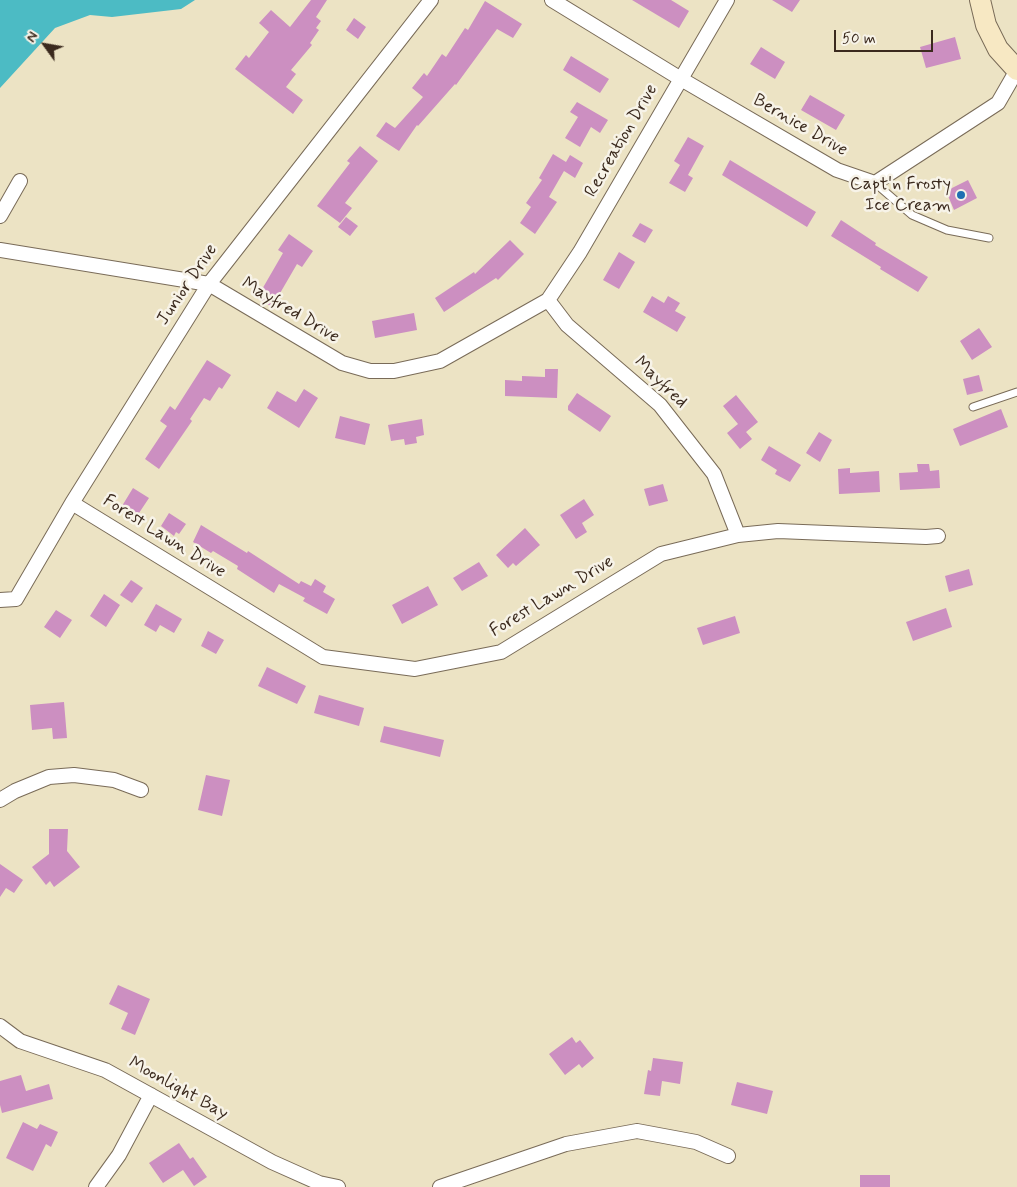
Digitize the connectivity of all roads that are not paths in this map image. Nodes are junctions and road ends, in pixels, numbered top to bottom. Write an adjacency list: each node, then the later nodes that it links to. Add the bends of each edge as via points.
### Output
1 (431, 0): 12 (street, Junior Drive)
2 (552, 0): 6 (street, Bernice Drive)
3 (727, 0): 6 (street, Recreation Drive)
4 (980, 0): 5 (main road, via 986,25 998,49)
5 (1017, 70): 8 (street, via 998,103)
6 (681, 79): 8 (street, Bernice Drive, via 837,170); 13 (street, Recreation Drive, via 580,252)
7 (20, 181): 9 (street)
8 (875, 183): 10 (lane, via 912,215 946,230)
9 (0, 216)
10 (989, 238)
11 (0, 250): 12 (street, Mayfred Drive)
12 (209, 284): 13 (street, Mayfred Drive, via 342,363 370,371 394,371 440,361); 16 (street, Junior Drive)
13 (548, 300): 17 (street, Mayfred, via 567,325 660,405 714,474)
14 (1017, 392): 15 (lane)
15 (973, 406)
16 (72, 503): 17 (street, Forest Lawn Drive, via 322,657 415,669 501,652 661,554); 19 (street, Junior Drive, via 16,599)
17 (738, 535): 18 (street, Forest Lawn Drive, via 778,531)
18 (938, 536)
19 (0, 600)
20 (141, 790): 21 (street, via 114,780 74,774 49,777)
21 (0, 800)
22 (0, 1026): 23 (street, Moonlight Bay, via 20,1041 105,1070)
23 (151, 1095): 25 (street, via 119,1155); 26 (street, Moonlight Bay, via 272,1162 319,1183)
24 (728, 1156): 27 (street, via 696,1142 637,1132 566,1144)
25 (96, 1187)
26 (338, 1187)
27 (440, 1187)

